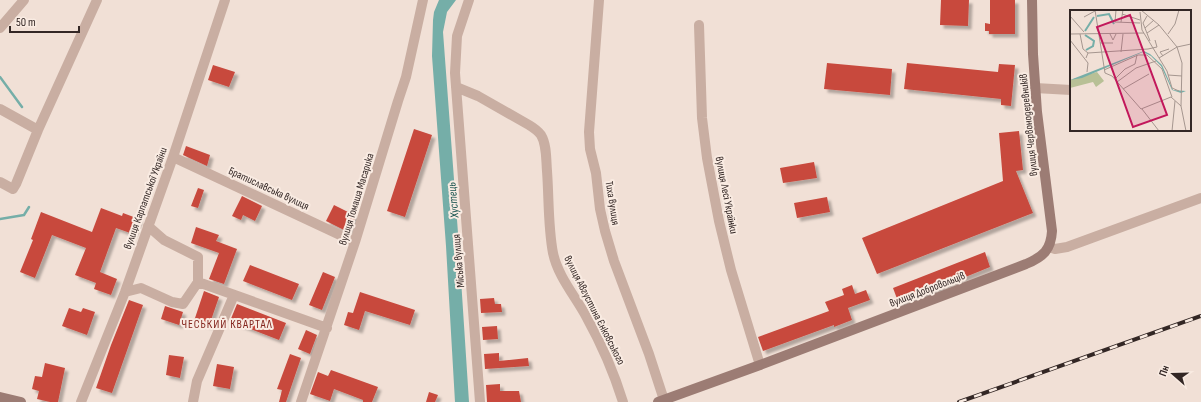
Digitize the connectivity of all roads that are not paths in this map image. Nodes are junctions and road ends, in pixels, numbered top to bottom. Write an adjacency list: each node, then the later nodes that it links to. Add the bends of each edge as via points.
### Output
1 (24, 0): 9 (street)
2 (97, 0): 14 (street)
3 (225, 0): 15 (street, вулиця Карпатської України)
4 (423, 0): 19 (street, вулиця Томаша Масарика, via 406,77)
5 (469, 0): 10 (street, Міська вулиця, via 457,36)
6 (599, 0): 27 (street, Тиха вулиця, via 589,126 590,149 602,220 612,255 649,354)
7 (1032, 0): 11 (main road, вулиця Червонодеревників)
8 (699, 25): 25 (street, вулиця Лесі Українки, via 702,118 707,158 731,270)
9 (0, 28)
10 (456, 87): 32 (street, Міська вулиця); 33 (street, вулиця Августина Єнковського, via 478,96 530,125 541,135 546,150 551,235 556,262 612,369)
11 (1035, 88): 12 (street); 20 (main road, вулиця Червонодеревників, via 1052,231)
12 (1070, 90)
13 (0, 109): 14 (street)
14 (38, 130): 16 (street, via 13,189)
15 (173, 157): 18 (street, вулиця Карпатської України); 19 (street, Братиславська вулиця)
16 (0, 182)
17 (1201, 198): 20 (street, via 1067,247)
18 (148, 226): 21 (street, via 164,240 198,257); 22 (street, вулиця Карпатської України)
19 (355, 242): 24 (street, вулиця Томаша Масарика)
20 (1049, 247): 25 (main road, вулиця Добровольців, via 1038,258 1026,264)
21 (198, 282): 22 (street, via 184,304 172,302 141,288); 23 (street)
22 (125, 292): 29 (street, вулиця Карпатської України)
23 (234, 295): 24 (street); 30 (street, via 197,381)
24 (327, 328): 31 (street, вулиця Томаша Масарика)
25 (760, 365): 27 (main road, вулиця Добровольців)
26 (0, 397): 28 (main road)
27 (661, 401)
28 (21, 402)
29 (81, 402)
30 (193, 402)
31 (301, 402)
32 (480, 402)
33 (623, 402)

